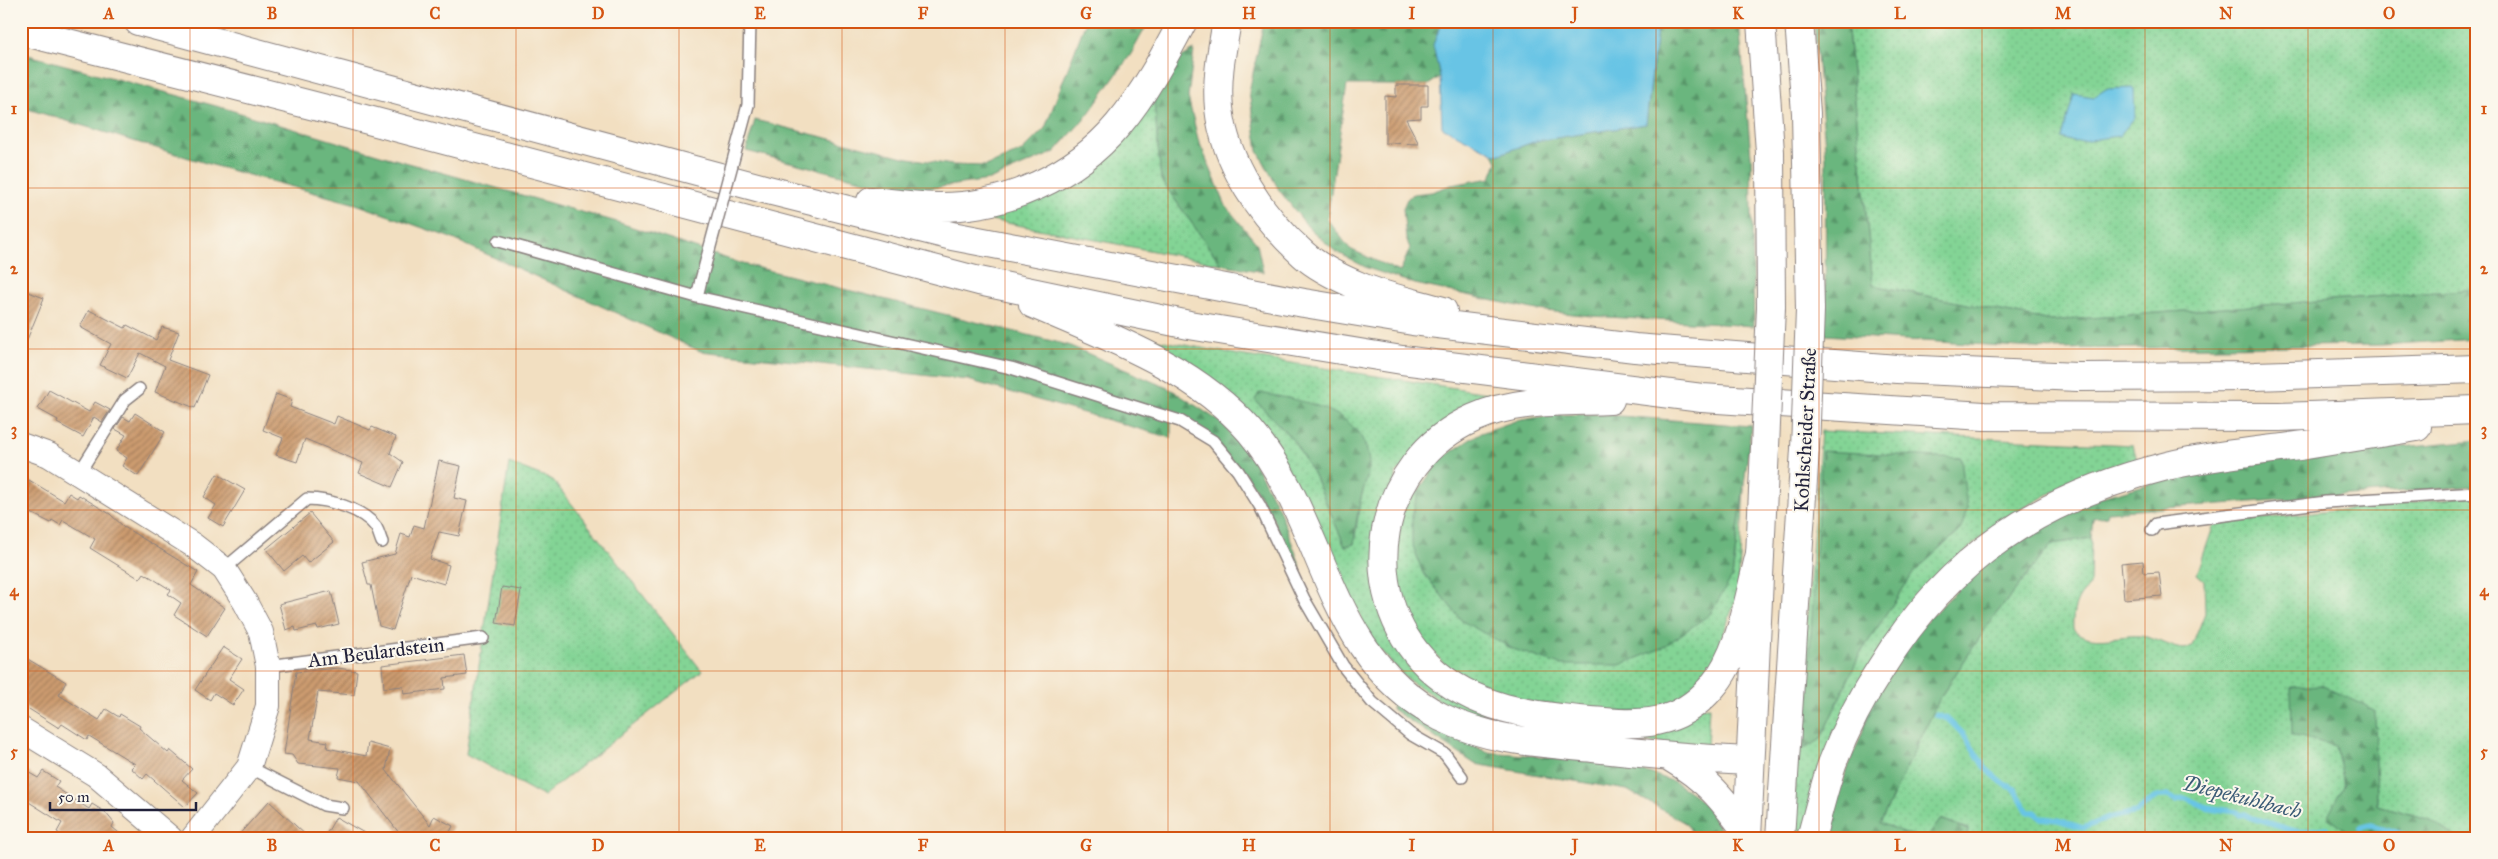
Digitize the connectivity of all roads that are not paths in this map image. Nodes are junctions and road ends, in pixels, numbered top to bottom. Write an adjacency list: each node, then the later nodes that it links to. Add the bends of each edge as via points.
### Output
1 (138, 21): 8 (main road)
2 (750, 21): 11 (lane, bridge, via 748,105)
3 (1183, 21): 8 (main road, via 1154,75 1117,126 1076,163 1022,192 977,203 940,207)
4 (1228, 21): 12 (main road, via 1218,67 1219,109 1228,148 1245,184 1272,222 1304,255 1360,287)
5 (1761, 21): 23 (main road, Kohlscheider Straße, bridge, via 1770,152 1771,307)
6 (1799, 21): 30 (main road, Kohlscheider Straße, bridge, via 1806,113 1810,310 1805,449)
7 (21, 32): 10 (main road)
8 (768, 190): 12 (main road, via 952,236 1122,269 1413,321)
9 (498, 241): 11 (lane)
10 (979, 281): 15 (main road, via 1189,325 1402,360); 28 (main road, via 1164,363 1237,418 1261,446 1283,480 1348,624 1392,681 1414,700 1466,728 1501,738)
11 (697, 297): 32 (lane, via 1011,368 1171,418 1213,441 1238,471 1260,506 1304,599 1343,666 1372,702 1410,734 1445,754)
12 (1521, 334): 13 (main road, via 1756,360 2077,377 2256,376)
13 (2477, 369)
14 (139, 389): 19 (lane, via 126,400)
15 (1702, 398): 16 (main road, via 1984,416 2279,417); 23 (main road, via 1524,404 1474,418 1441,436 1412,466 1391,507 1383,553 1390,603 1407,638 1430,667 1484,702 1527,714 1624,724 1652,723 1686,711 1714,685 1734,648)
16 (2477, 410)
17 (2477, 417): 38 (main road, via 2168,466 2088,491 2013,529 1962,566 1914,617 1894,647 1849,724 1832,764)
18 (21, 445): 19 (street, via 49,455)
19 (79, 473): 24 (street, via 194,545)
20 (2477, 493): 21 (lane, via 2326,502 2156,524)
21 (2152, 530)
22 (382, 542): 24 (lane, via 376,527 361,514 322,499 307,499)
23 (1760, 554): 29 (main road, Kohlscheider Straße)
24 (224, 569): 26 (street, via 260,632)
25 (483, 638): 26 (lane, Am Beulardstein)
26 (268, 666): 31 (street, via 268,706)
27 (21, 729): 35 (street, via 96,775)
28 (1669, 756): 29 (main road); 34 (main road, via 1701,776 1723,798)
29 (1750, 761): 30 (main road); 34 (main road, Kohlscheider Straße)
30 (1784, 763): 37 (main road, Kohlscheider Straße)
31 (249, 767): 33 (lane, via 324,805); 36 (street)
32 (1462, 777)
33 (343, 808)
34 (1747, 835)
35 (170, 838)
36 (193, 838)
37 (1780, 838)
38 (1811, 838)

